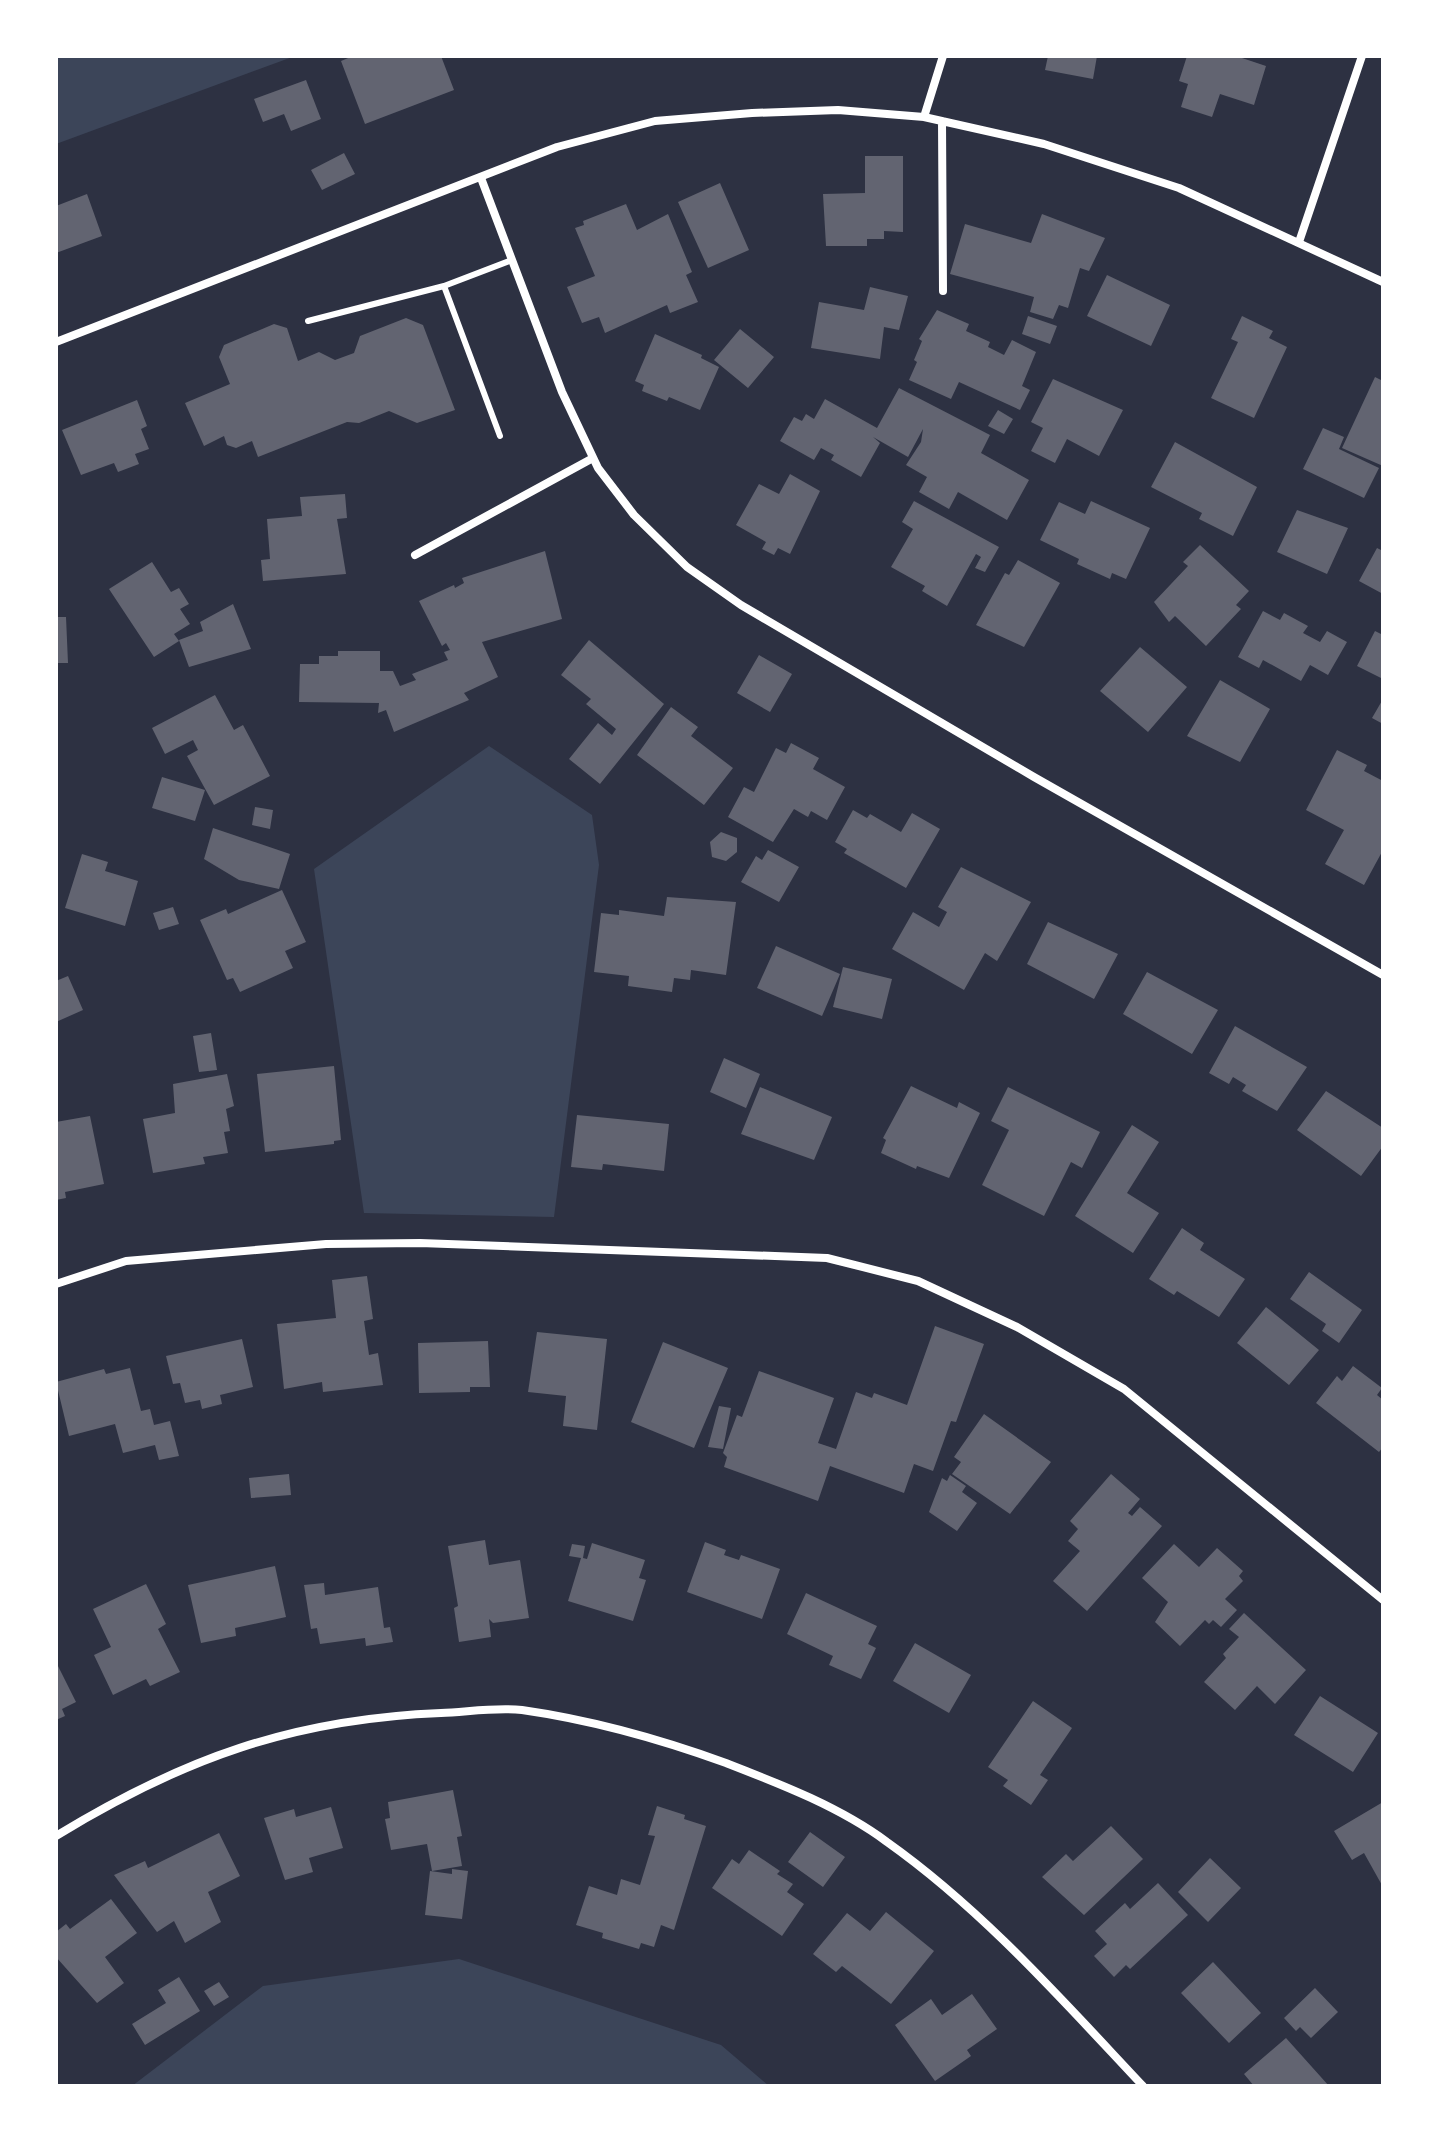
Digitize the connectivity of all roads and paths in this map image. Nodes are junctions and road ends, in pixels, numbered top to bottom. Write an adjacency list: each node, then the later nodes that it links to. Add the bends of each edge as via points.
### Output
1 (943, 56): 3 (street)
2 (1362, 56): 6 (street)
3 (924, 117): 4 (street); 5 (street, via 838,110 655,121 557,147)
4 (942, 121): 6 (street, via 1044,144 1179,188); 10 (street)
5 (481, 178): 7 (street); 12 (street)
6 (1299, 242): 8 (street)
7 (512, 260): 9 (lane); 14 (street)
8 (1383, 282)
9 (444, 286): 11 (lane); 13 (lane)
10 (943, 291)
11 (308, 321)
12 (56, 342)
13 (500, 436)
14 (593, 458): 15 (street); 16 (street, via 634,515 687,567 741,605)
15 (415, 555)
16 (1383, 975)
17 (56, 1284): 18 (street, via 126,1261 326,1244 827,1258 918,1281 1089,1367 1124,1389)
18 (1383, 1600)
19 (56, 1836): 20 (street, via 109,1803 197,1761 294,1731 388,1715 518,1709 598,1724 670,1743 782,1784 886,1840 1042,1978)
20 (1143, 2086)

